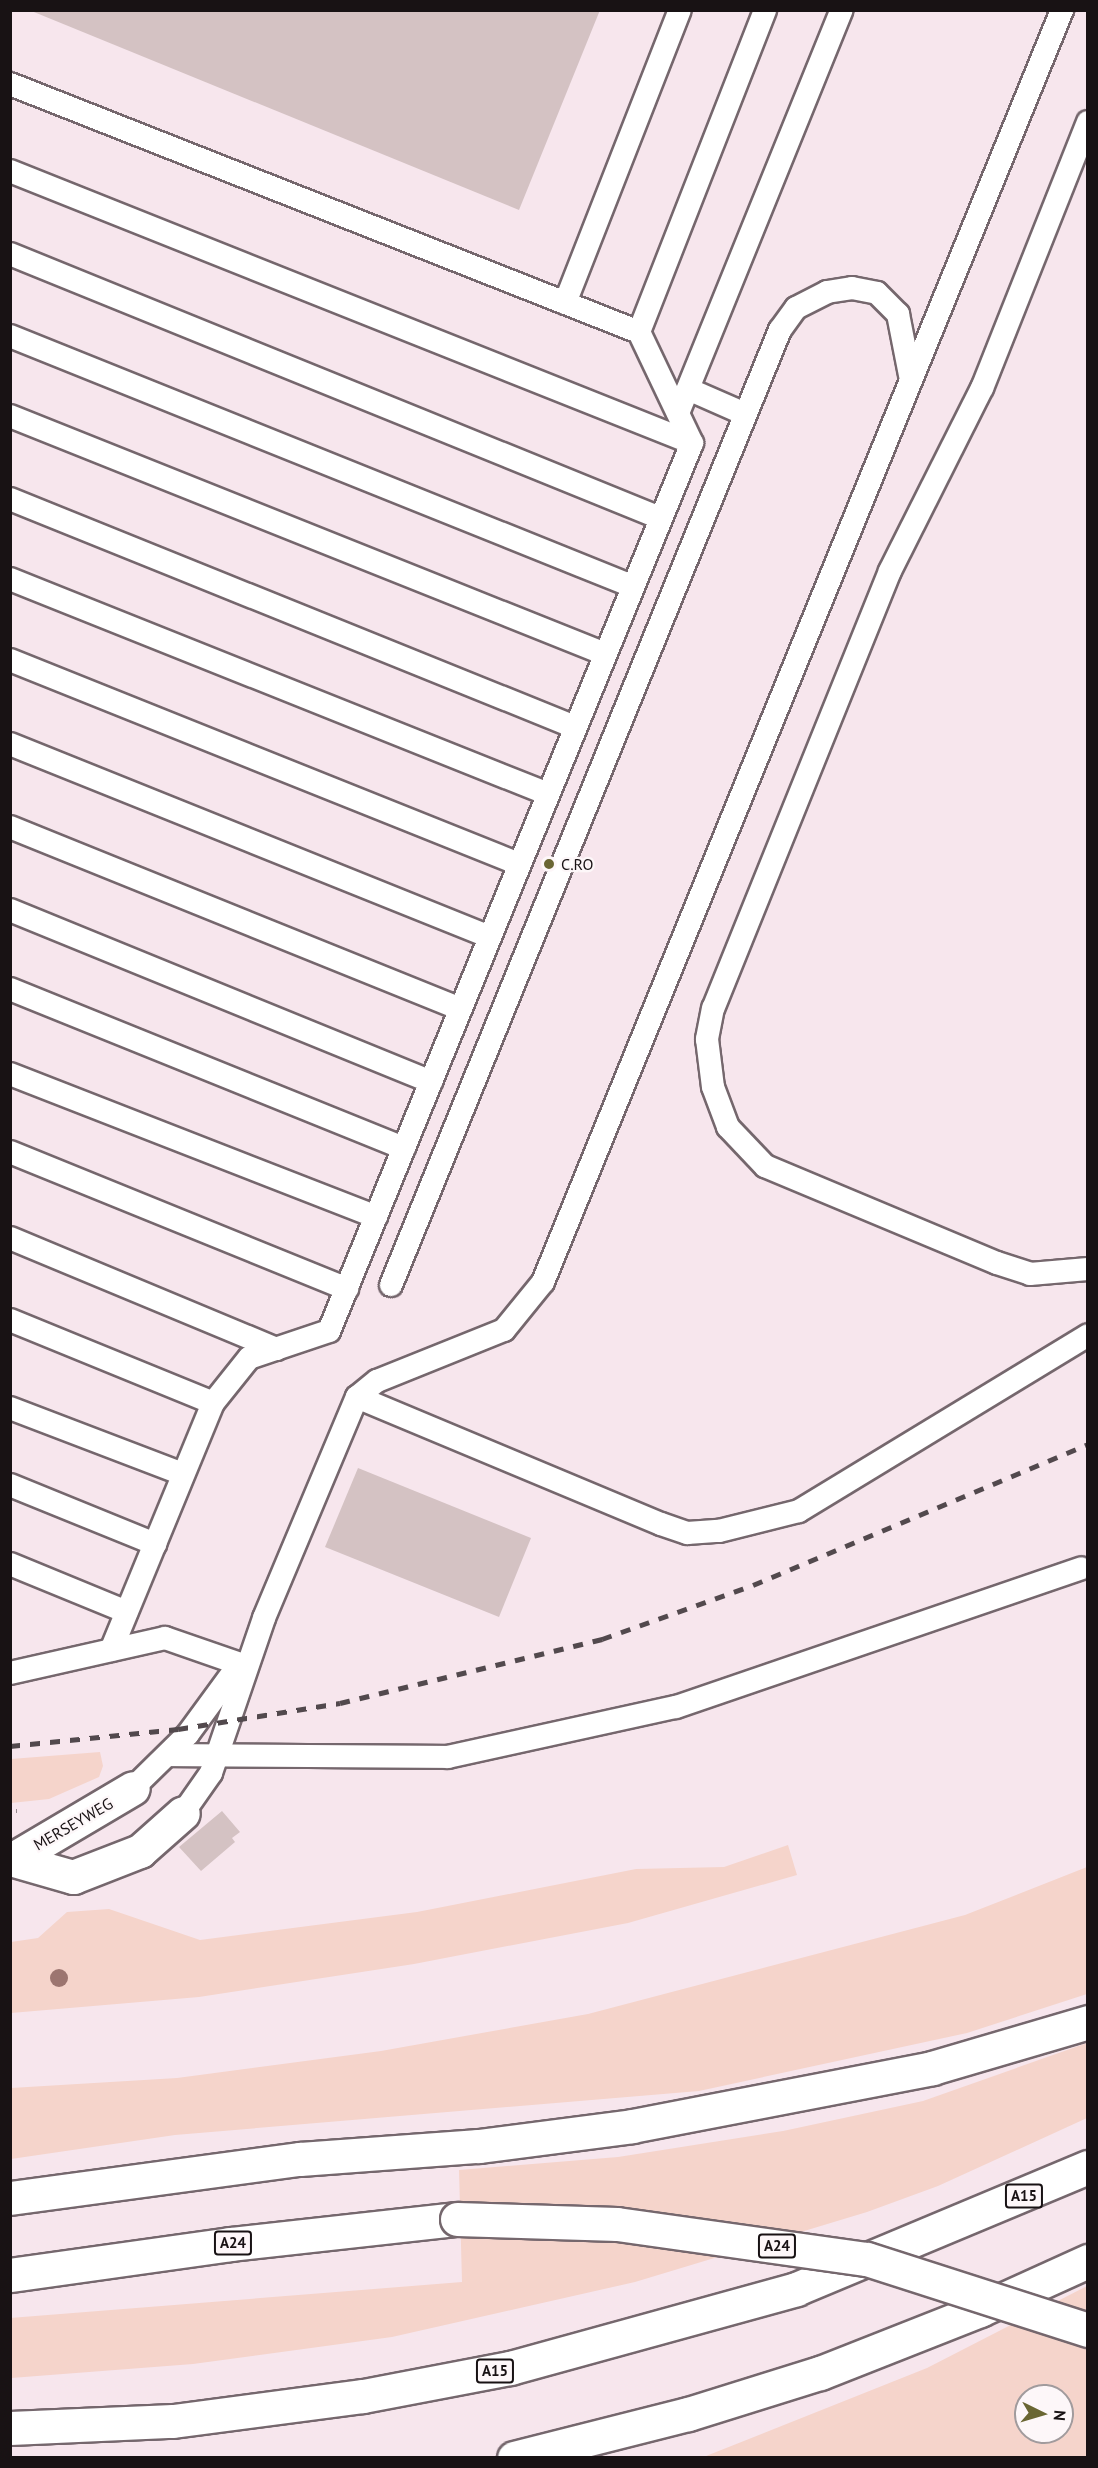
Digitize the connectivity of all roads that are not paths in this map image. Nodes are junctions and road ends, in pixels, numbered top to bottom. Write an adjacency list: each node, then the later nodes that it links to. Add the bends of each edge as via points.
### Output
1 (680, 10): 9 (lane)
2 (765, 10): 10 (lane)
3 (842, 10): 13 (lane)
4 (1062, 10): 12 (lane)
5 (10, 84): 9 (lane)
6 (1088, 122): 39 (lane, via 982,388 890,571 713,1008 707,1039 718,1106 739,1144 765,1166 1029,1274)
7 (10, 171): 17 (lane)
8 (10, 254): 19 (lane)
9 (565, 303): 10 (lane)
10 (639, 332): 14 (lane)
11 (10, 336): 21 (lane)
12 (911, 380): 15 (lane, via 898,314 877,293 852,288 827,292 796,308 780,330); 45 (lane, via 543,1282 504,1330 377,1381)
13 (688, 389): 14 (lane); 15 (lane)
14 (678, 413): 17 (lane)
15 (746, 414): 40 (lane)
16 (10, 416): 22 (lane)
17 (692, 443): 19 (lane)
18 (10, 498): 24 (lane)
19 (660, 518): 21 (lane)
20 (10, 579): 26 (lane)
21 (632, 586): 22 (lane)
22 (605, 654): 24 (lane)
23 (10, 660): 28 (lane)
24 (575, 727): 26 (lane)
25 (10, 744): 30 (lane)
26 (548, 794): 28 (lane)
27 (10, 827): 32 (lane)
28 (519, 864): 30 (lane)
29 (10, 910): 34 (lane)
30 (490, 937): 32 (lane)
31 (10, 990): 35 (lane)
32 (461, 1009): 34 (lane)
33 (10, 1074): 37 (lane)
34 (431, 1082): 35 (lane)
35 (404, 1148): 37 (lane)
36 (10, 1152): 41 (lane)
37 (376, 1217): 41 (lane)
38 (10, 1238): 44 (lane)
39 (1088, 1269)
40 (391, 1285)
41 (347, 1289): 44 (lane, via 329,1331)
42 (10, 1320): 46 (lane)
43 (1088, 1335): 45 (lane, via 799,1511 719,1531 687,1533 661,1524)
44 (277, 1349): 46 (lane, via 249,1358)
45 (357, 1397): 55 (lane)
46 (213, 1403): 48 (lane)
47 (10, 1408): 48 (lane)
48 (183, 1474): 50 (lane)
49 (10, 1485): 50 (lane)
50 (155, 1544): 53 (lane)
51 (10, 1564): 53 (lane)
52 (1081, 1568): 58 (lane, via 676,1707 448,1757)
53 (127, 1612): 54 (lane)
54 (111, 1650): 55 (lane, via 165,1638); 56 (lane)
55 (243, 1665): 57 (lane); 58 (lane)
56 (10, 1673)
57 (168, 1755): 58 (lane); 59 (lane)
58 (216, 1758): 60 (lane)
59 (133, 1788): 61 (main road, MERSEYWEG)
60 (183, 1814): 61 (main road, MERSEYWEG, via 140,1851 73,1876)
61 (12, 1859)
62 (1088, 2022): 64 (main road, via 932,2068 632,2126 479,2146 300,2159)
63 (1088, 2167): 68 (main road, A15, via 796,2289 510,2368 363,2396 173,2421)
64 (10, 2198)
65 (1088, 2261): 69 (main road, via 980,2310 820,2373 688,2414)
66 (10, 2275): 67 (main road, A24, bridge, via 230,2244 457,2219 617,2224 867,2259)
67 (1088, 2330)
68 (10, 2428)
69 (514, 2457)

